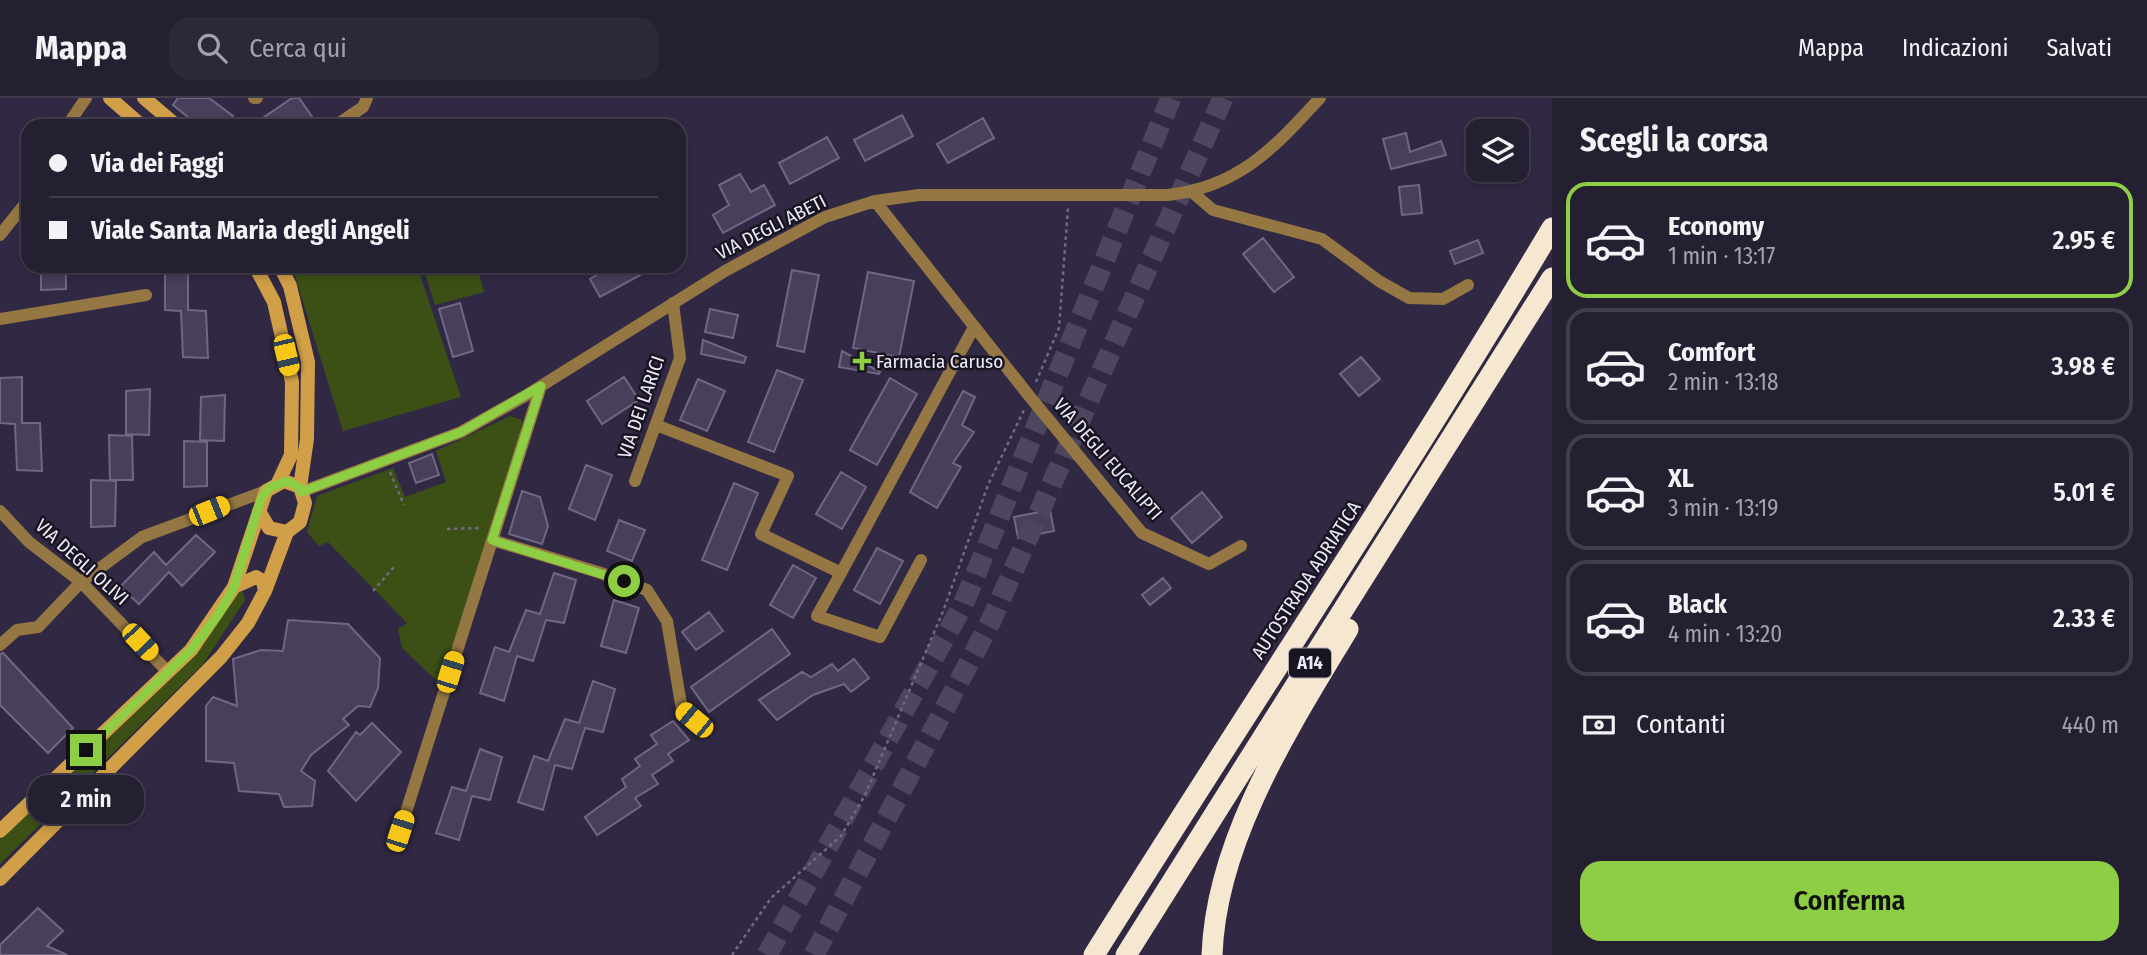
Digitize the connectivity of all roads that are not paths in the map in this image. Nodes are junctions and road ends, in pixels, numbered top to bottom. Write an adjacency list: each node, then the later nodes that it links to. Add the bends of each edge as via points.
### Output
1 (86, 98): 6 (street)
2 (110, 98): 7 (street)
3 (144, 98): 8 (street)
4 (367, 98): 9 (street, via 363,107)
5 (1320, 98): 10 (street, VIA DEGLI ABETI, via 1259,160 1216,186)
6 (72, 119)
7 (134, 119)
8 (169, 119)
9 (345, 119)
10 (1192, 192): 11 (street, VIA DEGLI ABETI, via 919,195); 18 (street, via 1213,210 1322,239 1409,298 1443,299)
11 (875, 201): 20 (street, VIA DEGLI ABETI, via 802,228); 22 (street, VIA DEGLI EUCALIPTI)
12 (21, 209): 14 (street)
13 (1552, 228): 44 (highway, AUTOSTRADA ADRIATICA / A14, via 1375,516)
14 (0, 235)
15 (259, 273): 24 (street, via 274,302)
16 (283, 273): 25 (street, via 308,362)
17 (1552, 278): 23 (highway, A14)
18 (1468, 285)
19 (146, 295): 21 (street)
20 (673, 303): 26 (street, VIA DEGLI ABETI); 27 (street, VIA DEI LARICI, via 680,358)
21 (0, 319)
22 (974, 327): 35 (street, VIA DEGLI EUCALIPTI, via 1142,533 1209,564); 37 (street)
23 (1494, 372): 50 (highway, A14); 51 (highway, via 1420,509 1269,762 1213,924)
24 (292, 382): 25 (street); 29 (street, via 291,455)
25 (307, 384): 30 (street)
26 (541, 386): 30 (street, VIA DEGLI ABETI, via 461,432); 34 (street)
27 (656, 425): 28 (street, VIA DEI LARICI); 37 (street, via 788,476 761,534)
28 (635, 481)
29 (271, 488): 30 (street, via 287,481); 32 (street); 38 (street, via 142,537)
30 (301, 490): 33 (street, via 306,503 300,522)
31 (0, 511): 38 (street, VIA DEGLI OLIVI, via 29,542)
32 (259, 511): 33 (street, via 269,528); 39 (street)
33 (287, 532): 40 (street)
34 (494, 533): 43 (street, via 647,590 667,621 682,710); 46 (street)
35 (1241, 546)
36 (921, 560): 37 (street, via 880,637 817,616)
37 (841, 573)
38 (81, 582): 41 (street, via 38,626 16,630); 42 (street, VIA DEGLI OLIVI)
39 (234, 587): 40 (street, via 256,577); 42 (street, via 191,650)
40 (265, 591): 47 (street, via 248,623 221,657)
41 (0, 645)
42 (168, 672): 45 (street)
43 (707, 730)
44 (1222, 751): 48 (highway); 49 (highway, AUTOSTRADA ADRIATICA / A14)
45 (0, 831)
46 (400, 831)
47 (0, 879)
48 (1078, 955)
49 (1094, 955)
50 (1126, 955)
51 (1212, 955)

